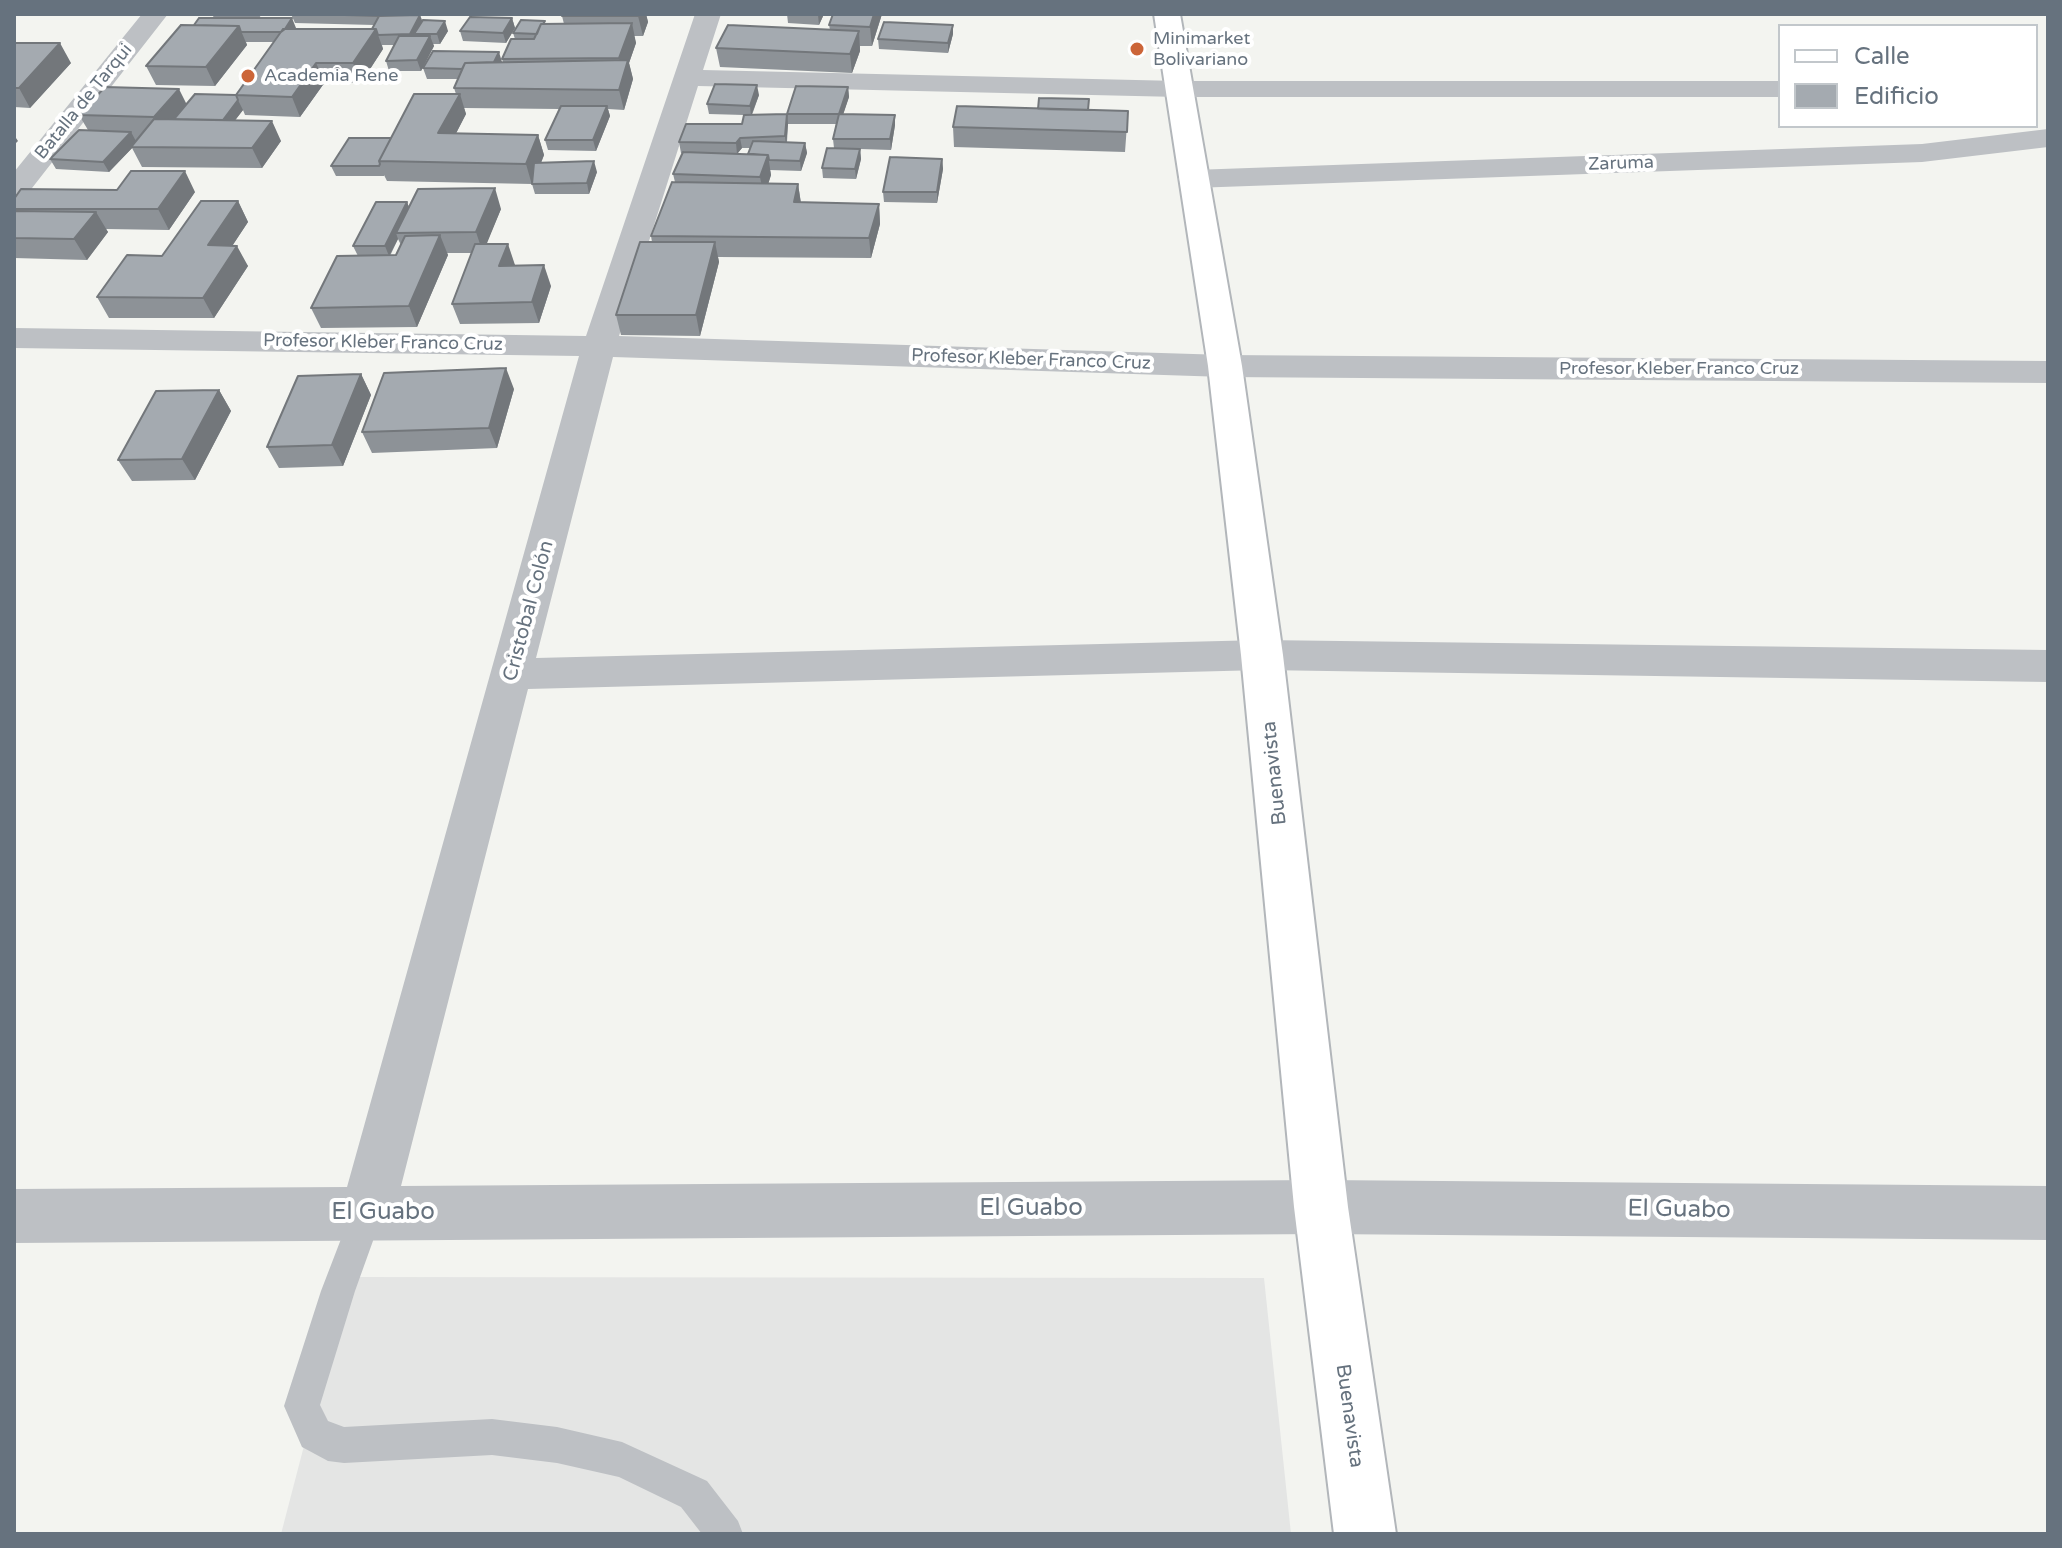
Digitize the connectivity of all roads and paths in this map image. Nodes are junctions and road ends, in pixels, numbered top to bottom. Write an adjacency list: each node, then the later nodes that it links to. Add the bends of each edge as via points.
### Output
1 (155, 14): 11 (street, Batalla de Tarqui)
2 (708, 14): 4 (street, Cristobal Colón)
3 (1167, 14): 5 (street, Buenavista)
4 (689, 78): 5 (street); 13 (street, Cristobal Colón)
5 (1179, 89): 6 (street); 10 (street, Buenavista)
6 (1778, 89)
7 (1889, 128): 9 (street)
8 (2048, 138): 9 (street, Zaruma)
9 (1922, 153): 10 (street, Zaruma)
10 (1193, 179): 14 (street, Buenavista)
11 (14, 191)
12 (14, 338): 13 (street, Profesor Kleber Franco Cruz)
13 (599, 346): 14 (street, Profesor Kleber Franco Cruz); 18 (street, Cristobal Colón)
14 (1225, 366): 15 (street, Profesor Kleber Franco Cruz); 16 (street, Buenavista)
15 (2048, 372)
16 (1262, 655): 17 (street); 18 (street); 19 (street, Buenavista)
17 (2048, 666)
18 (512, 674): 20 (street, Cristobal Colón)
19 (1321, 1207): 20 (street, El Guabo); 21 (street, El Guabo); 24 (street, Buenavista)
20 (367, 1213): 22 (street, El Guabo); 23 (lane, via 302,1406 315,1434 344,1445 492,1437 622,1460 694,1494)
21 (2048, 1213)
22 (14, 1216)
23 (725, 1534)
24 (1365, 1534)

